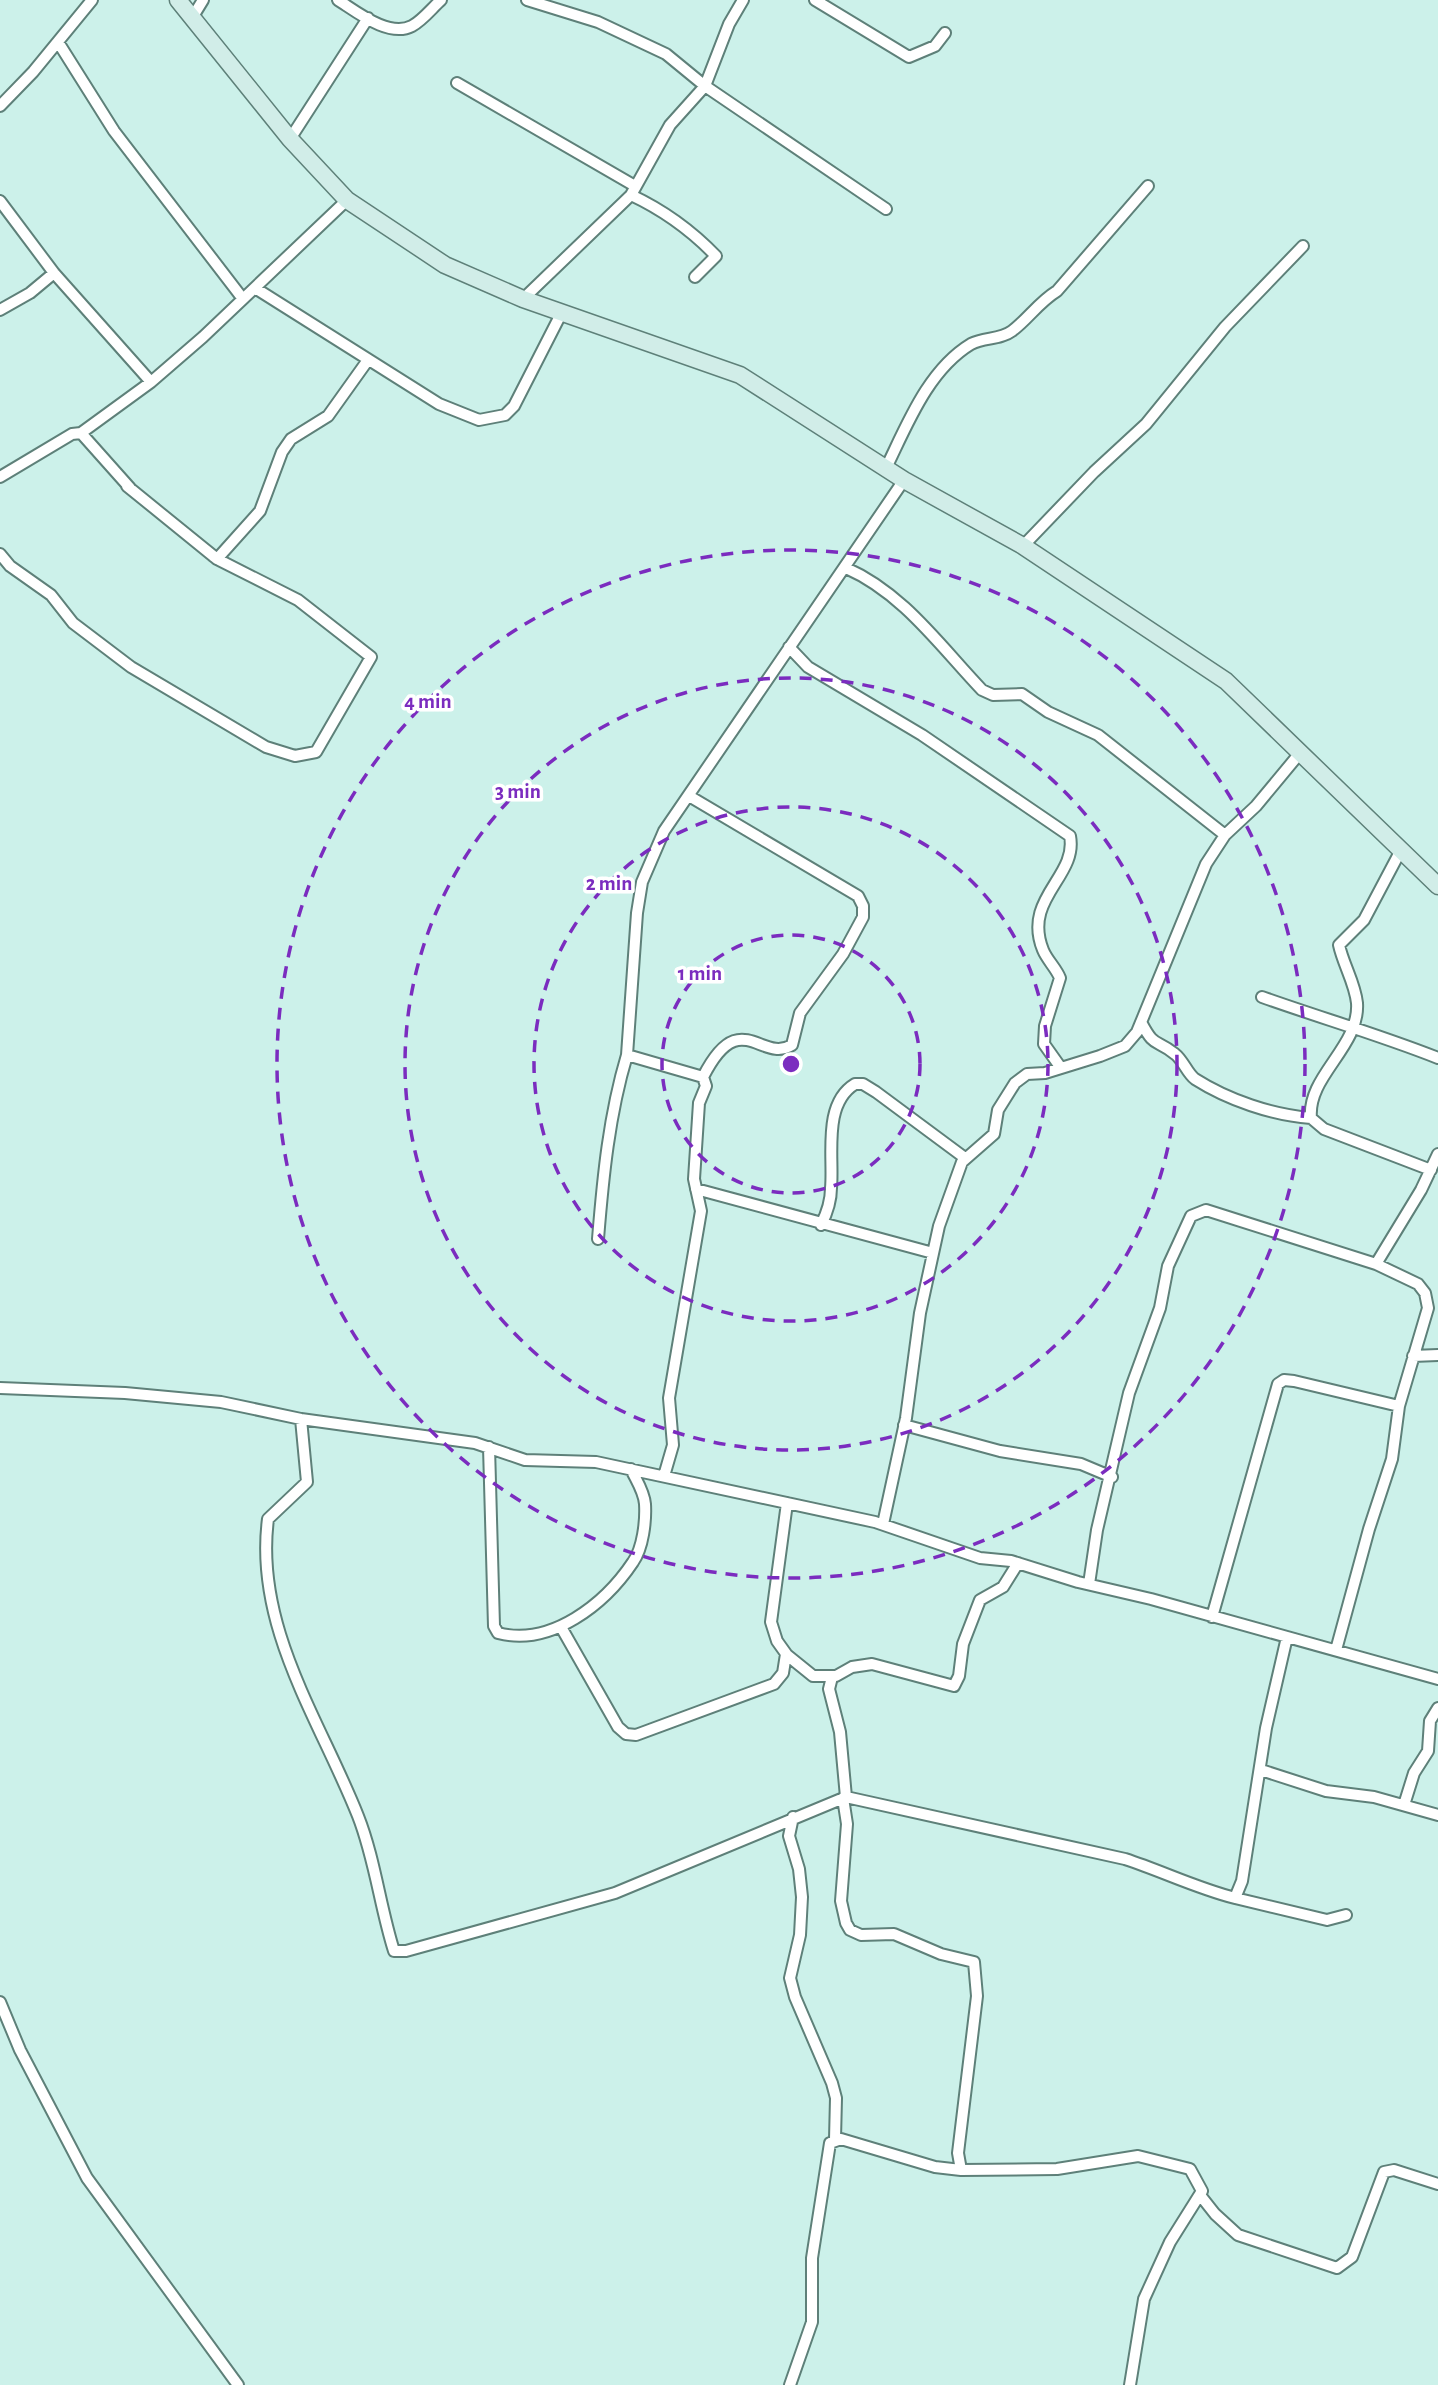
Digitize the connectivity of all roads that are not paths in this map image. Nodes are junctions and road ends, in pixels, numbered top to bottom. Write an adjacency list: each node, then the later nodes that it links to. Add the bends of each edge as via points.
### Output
1 (93, 0): 12 (street)
2 (178, 0): 9 (street)
3 (203, 0): 9 (street)
4 (338, 0): 10 (street)
5 (441, 0): 10 (street, via 413,26 400,30)
6 (527, 0): 14 (street, via 598,22 666,54)
7 (743, 0): 14 (street)
8 (815, 0): 11 (street, via 909,57 935,46)
9 (192, 18): 16 (street)
10 (368, 18): 16 (street)
11 (945, 33)
12 (58, 42): 15 (street); 26 (street, via 114,131)
13 (457, 83): 18 (street)
14 (705, 86): 18 (street, via 670,125); 21 (street)
15 (0, 106)
16 (290, 139): 19 (street)
17 (1148, 186): 33 (street, via 1057,291 1012,331 969,346 940,373 918,403)
18 (633, 190): 24 (street, via 716,256); 27 (street)
19 (347, 200): 25 (street); 27 (street, via 445,265)
20 (0, 201): 23 (street)
21 (886, 209)
22 (1303, 246): 36 (street, via 1225,327 1146,425)
23 (54, 273): 28 (street); 31 (street)
24 (695, 277)
25 (255, 288): 26 (street); 30 (street)
26 (243, 299): 31 (street)
27 (523, 299): 29 (street)
28 (0, 310)
29 (562, 312): 30 (street, via 514,406 498,418 479,420 439,404); 33 (street, via 740,375)
30 (368, 360): 38 (street, via 328,416 291,439 274,467 260,510)
31 (151, 382): 32 (street)
32 (81, 433): 34 (street); 38 (street, via 127,486)
33 (886, 468): 35 (street)
34 (0, 477)
35 (904, 480): 36 (street); 39 (street)
36 (1023, 546): 41 (street, via 1226,681)
37 (0, 554): 38 (street, via 51,595 73,623 131,667 266,747 295,755 316,752 370,657 298,600)
38 (216, 559)
39 (846, 568): 40 (street); 43 (street, via 873,580 906,608 982,691 1022,694 1098,735)
40 (789, 647): 42 (street); 51 (street, via 807,667 922,735 1070,836 1060,877 1040,908 1039,928 1043,950 1060,978 1044,1044)
41 (1300, 753): 43 (street, via 1256,806); 44 (street)
42 (689, 796): 49 (street, via 664,831 642,882); 52 (street, via 858,896 863,906 863,917 843,954 800,1013 792,1045 781,1048 744,1039 732,1041 713,1057)
43 (1224, 835): 47 (street, via 1206,864)
44 (1401, 850): 45 (street); 48 (street, via 1364,920 1339,945 1357,1003)
45 (1438, 886)
46 (1262, 998): 48 (street)
47 (1141, 1022): 51 (street, via 1125,1046); 53 (street, via 1152,1042 1175,1054 1192,1078 1239,1101 1291,1117)
48 (1352, 1029): 50 (street); 53 (street, via 1315,1091)
49 (627, 1055): 52 (street); 59 (street, via 605,1158)
50 (1438, 1058)
51 (1061, 1068): 55 (street, via 1027,1074 1015,1083 998,1110 994,1134)
52 (703, 1077): 57 (street, via 706,1086 699,1103)
53 (1311, 1118): 56 (street, via 1324,1129)
54 (1438, 1154): 56 (street)
55 (965, 1158): 58 (street, via 876,1092 855,1084 839,1102 830,1155 832,1187); 60 (street, via 952,1183)
56 (1431, 1170): 61 (street)
57 (696, 1189): 58 (street); 70 (street, via 701,1211 669,1398 673,1445)
58 (821, 1225): 60 (street)
59 (597, 1239)
60 (933, 1253): 67 (street)
61 (1376, 1264): 63 (street, via 1418,1284 1425,1293 1428,1308); 71 (street, via 1206,1210 1191,1216 1168,1266 1160,1308 1129,1393)
62 (1438, 1355): 63 (street)
63 (1413, 1356): 65 (street)
64 (0, 1388): 66 (street, via 221,1402)
65 (1399, 1406): 76 (street, via 1294,1381 1278,1384); 79 (street, via 1392,1459)
66 (301, 1419): 68 (street); 88 (street, via 307,1482 268,1519 267,1590 280,1640 359,1819 394,1951 615,1893)
67 (904, 1425): 71 (street, via 1000,1451 1080,1464); 73 (street)
68 (489, 1447): 69 (street, via 525,1460 596,1462); 77 (street, via 494,1626 498,1633 516,1637)
69 (631, 1469): 70 (street); 77 (street, via 645,1502 635,1560 600,1600)
70 (664, 1476): 72 (street)
71 (1112, 1477): 75 (street, via 1097,1530)
72 (787, 1503): 73 (street); 80 (street, via 771,1622)
73 (883, 1524): 74 (street, via 980,1558)
74 (1018, 1563): 75 (street); 81 (street, via 1003,1587 980,1600 963,1644 954,1686 872,1664)
75 (1089, 1584): 76 (street)
76 (1212, 1617): 78 (street)
77 (561, 1628): 80 (street, via 601,1700 626,1734 652,1730 774,1684 783,1673)
78 (1287, 1637): 79 (street); 84 (street)
79 (1336, 1650): 82 (street)
80 (786, 1654): 81 (street, via 813,1676)
81 (832, 1677): 85 (street, via 829,1689 840,1732)
82 (1438, 1679)
83 (1438, 1708): 86 (street, via 1430,1721 1428,1751 1414,1773)
84 (1261, 1770): 86 (street, via 1326,1791); 89 (street)
85 (845, 1798): 88 (street); 89 (street, via 1125,1859 1199,1889); 93 (street, via 841,1901 850,1930 894,1934 974,1962 977,1996 958,2153)
86 (1404, 1805): 87 (street)
87 (1438, 1815)
88 (793, 1817): 92 (street, via 788,1829 802,1897 800,1935 790,1978 836,2098)
89 (1235, 1898): 90 (street, via 1327,1920)
90 (1346, 1915)
91 (0, 2002): 96 (street, via 87,2178)
92 (835, 2139): 93 (street); 97 (street, via 828,2151 813,2258 812,2322)
93 (961, 2171): 95 (street, via 1057,2169 1138,2156 1190,2169)
94 (1438, 2183): 95 (street, via 1395,2170 1384,2172 1352,2257 1337,2269 1238,2235)
95 (1200, 2195): 98 (street, via 1170,2242 1144,2298)
96 (237, 2385)
97 (790, 2385)
98 (1130, 2385)

